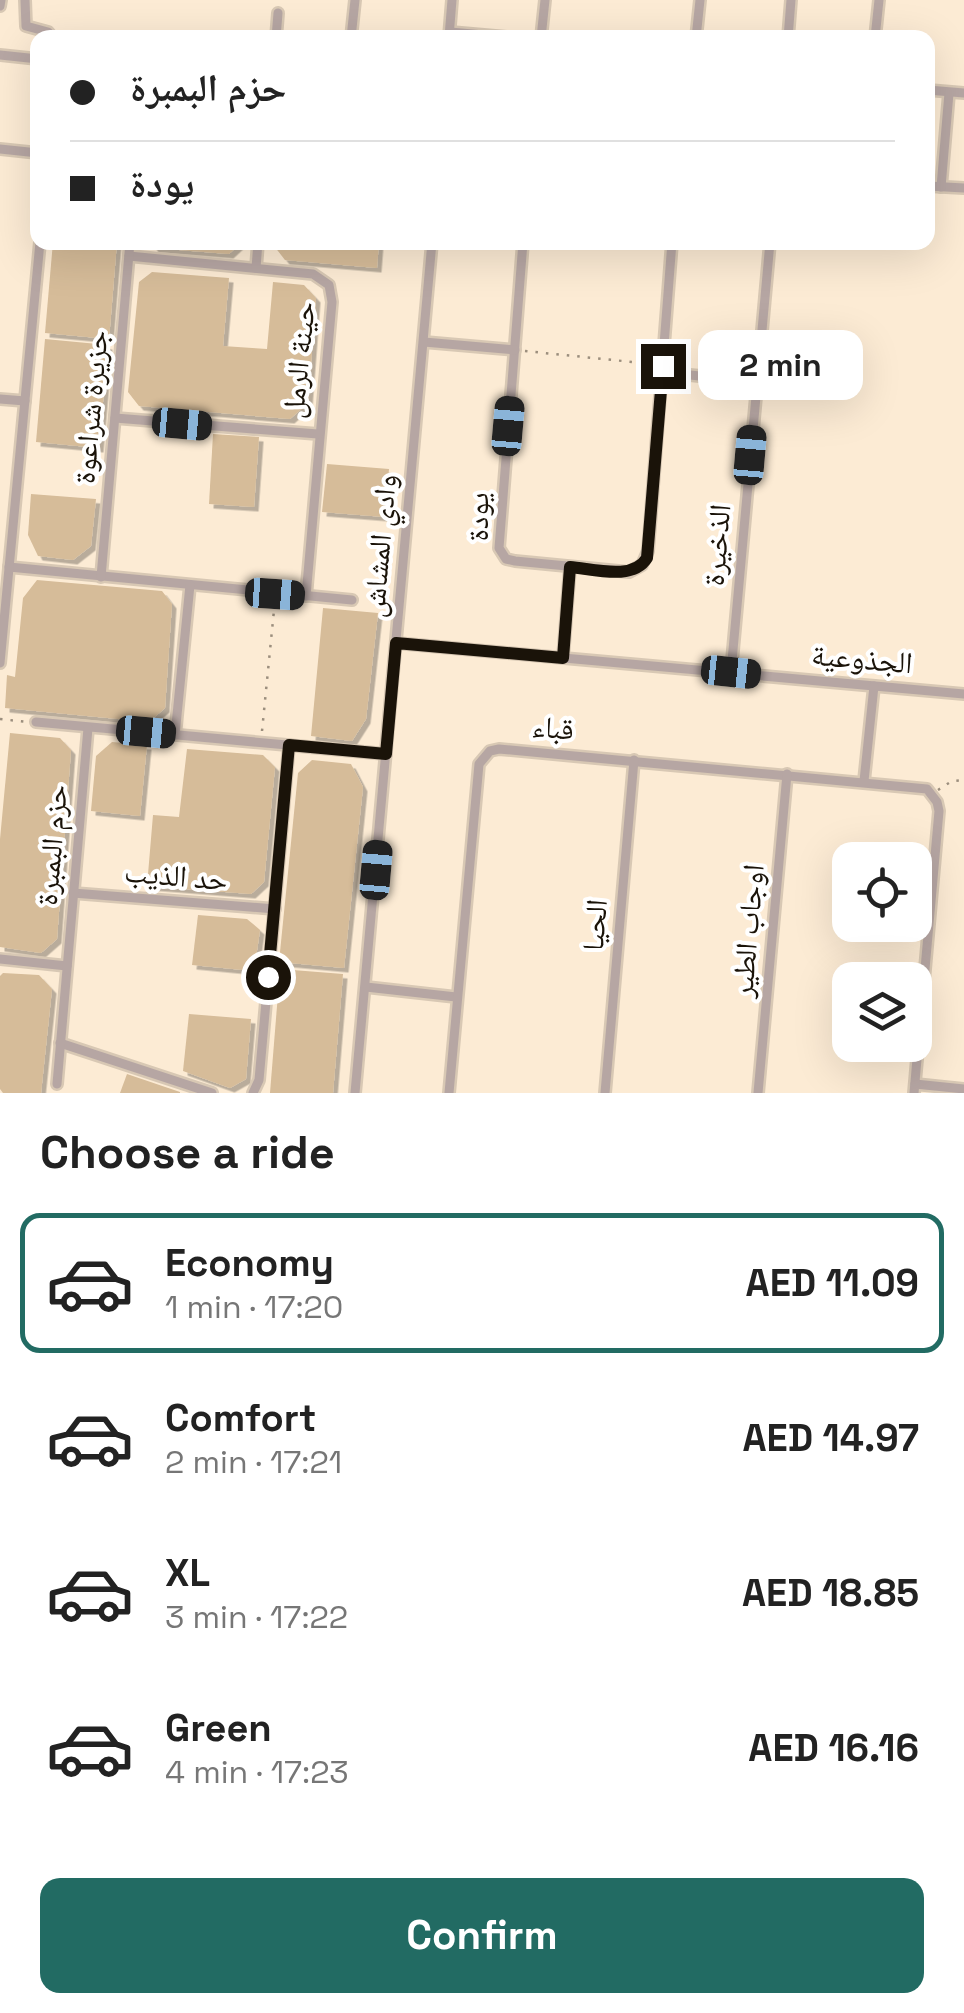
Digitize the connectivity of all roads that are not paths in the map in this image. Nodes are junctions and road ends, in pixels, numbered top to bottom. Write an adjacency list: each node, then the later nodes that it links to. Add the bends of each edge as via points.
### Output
1 (26, 0): 9 (street, via 26,26)
2 (355, 0): 11 (street)
3 (452, 0): 12 (street)
4 (545, 0): 13 (street)
5 (700, 0): 14 (street)
6 (791, 0): 15 (street)
7 (879, 0): 16 (street)
8 (278, 13): 10 (street)
9 (41, 30)
10 (277, 30)
11 (353, 30)
12 (450, 30)
13 (542, 30)
14 (697, 30)
15 (789, 30)
16 (876, 30)
17 (0, 55): 18 (street)
18 (30, 57)
19 (935, 91): 20 (street)
20 (948, 93): 21 (street); 25 (street)
21 (964, 93)
22 (0, 149): 23 (street)
23 (30, 152)
24 (935, 186): 25 (street)
25 (941, 186): 26 (street)
26 (964, 188)
27 (39, 250): 41 (street)
28 (129, 250): 34 (street, جزيرة شراعوة)
29 (257, 250): 35 (street)
30 (431, 250): 36 (street, وادي المشاش)
31 (522, 250): 37 (street, يودة)
32 (671, 250): 38 (street, يودة)
33 (769, 250): 39 (street, الذخيرة)
34 (128, 256): 35 (street, حينة الرمل); 42 (street, جزيرة شراعوة)
35 (256, 268): 43 (street, حينة الرمل, via 313,274 331,288)
36 (424, 342): 37 (street); 50 (street, وادي المشاش)
37 (515, 350): 45 (street, يودة, via 498,548 515,561)
38 (663, 369): 39 (street); 45 (street, يودة, via 647,558 629,572)
39 (756, 382): 53 (street, الذخيرة)
40 (0, 399): 41 (street)
41 (25, 401): 44 (street)
42 (115, 418): 43 (street, حينة الرمل); 46 (street, جزيرة شراعوة)
43 (318, 434): 48 (street)
44 (9, 567): 46 (street); 52 (street)
45 (570, 567): 51 (street)
46 (101, 577): 47 (street)
47 (190, 585): 48 (street); 58 (street)
48 (306, 596): 49 (street)
49 (352, 600)
50 (396, 643): 51 (street, الجذوعية); 60 (street, وادي المشاش)
51 (563, 658): 53 (street, الجذوعية)
52 (0, 663)
53 (731, 672): 54 (street, الجذوعية)
54 (874, 686): 55 (street, الجذوعية); 63 (street)
55 (964, 694)
56 (36, 722): 57 (street)
57 (88, 728): 58 (street); 64 (street, حزم البمبرة)
58 (175, 735): 59 (street)
59 (289, 745): 60 (street); 65 (street)
60 (386, 754): 68 (street, وادي المشاش)
61 (634, 760): 62 (street, قباء); 69 (street, قباء, via 499,749 481,758); 78 (street, الحيا)
62 (788, 774): 63 (street, قباء); 79 (street, اوجاب الطير)
63 (864, 781): 72 (street, قباء, via 922,788 939,811)
64 (73, 893): 65 (street, حد الذيب); 67 (street, حزم البمبرة)
65 (274, 909): 75 (street)
66 (0, 959): 67 (street)
67 (66, 966): 70 (street, حزم البمبرة)
68 (366, 986): 69 (street); 76 (street, وادي المشاش)
69 (456, 997): 77 (street, قباء)
70 (60, 1043): 71 (street, حزم البمبرة); 74 (street)
71 (56, 1084)
72 (914, 1088): 73 (street)
73 (964, 1089)
74 (212, 1093)
75 (253, 1093)
76 (354, 1093)
77 (449, 1093)
78 (605, 1093)
79 (758, 1093)

